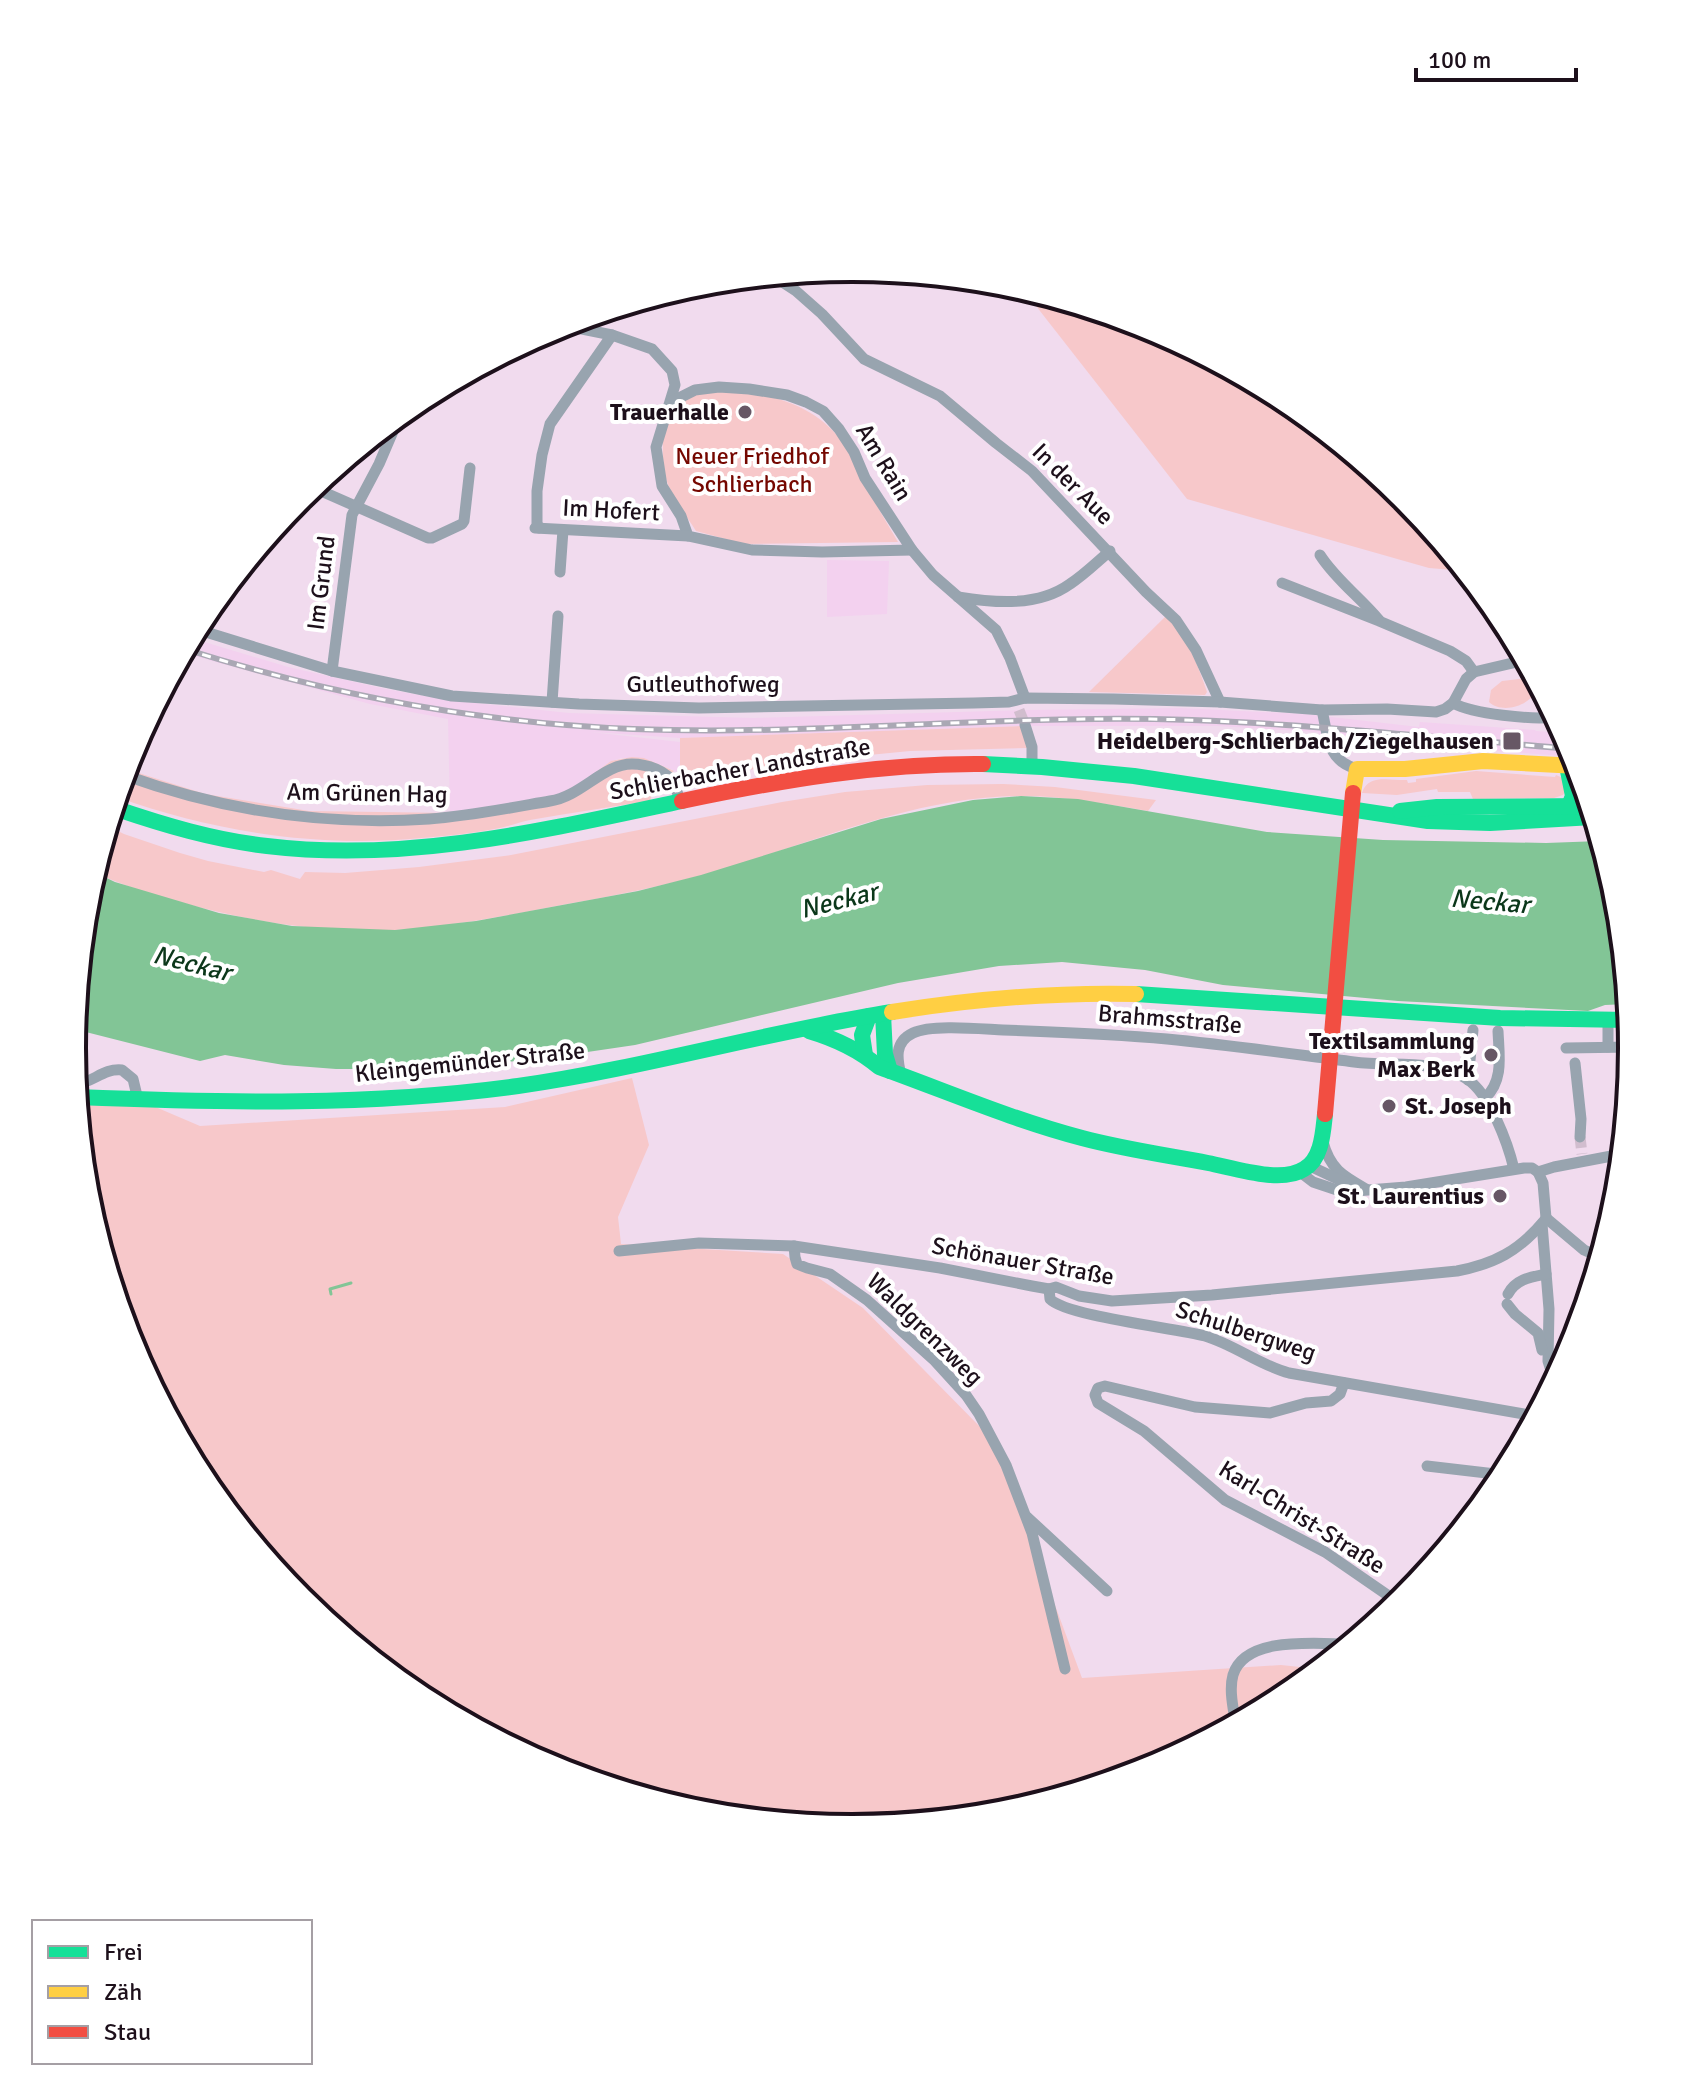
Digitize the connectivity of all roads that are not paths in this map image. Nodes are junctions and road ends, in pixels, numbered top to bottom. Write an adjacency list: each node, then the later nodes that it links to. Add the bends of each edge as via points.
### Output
1 (787, 285): 12 (street, In der Aue, via 864,359 940,396 1032,471)
2 (587, 330): 3 (street)
3 (612, 335): 4 (street, via 652,349 667,363 675,385); 9 (street, Im Hofert, via 550,424 542,455 535,528)
4 (671, 402): 10 (street, via 656,447 662,486); 11 (street, Am Rain, via 695,390 719,387 787,395 823,411)
5 (391, 437): 8 (street, Im Grund)
6 (470, 468): 8 (street, via 464,521 436,537)
7 (324, 493): 8 (street)
8 (355, 507): 21 (street, Im Grund)
9 (563, 530): 10 (street, Im Hofert); 14 (street)
10 (688, 536): 11 (street, Im Hofert, via 752,550)
11 (912, 550): 16 (street, Am Rain)
12 (1110, 551): 16 (street, via 1050,596 989,602); 25 (street, In der Aue, via 1176,620)
13 (1320, 555): 18 (street)
14 (560, 572)
15 (1282, 583): 18 (street)
16 (958, 597): 24 (street, Am Rain, via 996,630 1010,658)
17 (558, 616): 23 (street)
18 (1379, 621): 22 (street, via 1456,654)
19 (210, 631): 21 (street, Gutleuthofweg)
20 (1514, 663): 22 (street)
21 (332, 671): 23 (street, Gutleuthofweg, via 452,696)
22 (1474, 672): 26 (street)
23 (552, 702): 24 (street, Gutleuthofweg, via 699,708)
24 (1019, 702): 25 (street, Gutleuthofweg)
25 (1220, 702): 27 (street)
26 (1453, 703): 27 (street, via 1436,712); 28 (street, via 1471,710)
27 (1322, 710): 31 (street, via 1335,756)
28 (1543, 718)
29 (1025, 725): 30 (street)
30 (1032, 766): 35 (main road, Schlierbacher Landstraße, via 908,765 836,772); 39 (main road, Schlierbacher Landstraße)
31 (1357, 769): 32 (main road, via 1403,771 1483,761); 58 (main road, bridge)
32 (1566, 770)
33 (135, 779): 35 (street, Am Grünen Hag, via 261,812 411,820 559,799 610,769 633,764 668,777)
34 (1572, 790): 36 (main road)
35 (680, 801): 38 (main road, Schlierbacher Landstraße, via 471,842 319,851 232,841)
36 (1569, 806): 37 (main road, Schlierbacher Landstraße); 39 (main road, Schlierbacher Landstraße)
37 (1578, 806)
38 (124, 811)
39 (1379, 813): 40 (main road, Schlierbacher Landstraße, via 1487,823)
40 (1582, 818)
41 (876, 1015): 42 (main road, Kleingemünder Straße, via 1001,997 1109,993); 44 (main road, Kleingemünder Straße); 50 (main road, via 862,1032); 52 (main road, via 885,1054)
42 (1608, 1021): 43 (main road, Kleingemünder Straße); 47 (street)
43 (1617, 1021)
44 (803, 1030): 50 (main road, Kleingemünder Straße); 57 (main road, Kleingemünder Straße, via 501,1088 381,1099)
45 (1473, 1030): 53 (street)
46 (1498, 1031): 56 (street, via 1499,1071)
47 (1608, 1047): 48 (street); 49 (street)
48 (1618, 1047)
49 (1566, 1048)
50 (865, 1055): 52 (main road, Kleingemünder Straße)
51 (1575, 1063): 59 (street)
52 (896, 1073): 53 (street, Brahmsstraße, via 900,1044 911,1034 993,1030 1167,1039 1430,1067); 61 (main road, Kleingemünder Straße, via 1082,1138 1262,1174 1281,1176)
53 (1468, 1080): 56 (street, Brahmsstraße)
54 (87, 1083): 57 (street, via 107,1071 122,1070 133,1079)
55 (88, 1098): 57 (main road, Kleingemünder Straße)
56 (1485, 1098): 62 (street, Brahmsstraße)
57 (138, 1100)
58 (1322, 1137): 61 (main road, via 1320,1151); 64 (street, via 1333,1166)
59 (1580, 1137)
60 (1610, 1155): 63 (street, Kleingemünder Straße)
61 (1305, 1169): 64 (street, Kleingemünder Straße)
62 (1514, 1169): 63 (street, Kleingemünder Straße); 64 (street, Kleingemünder Straße)
63 (1538, 1172): 65 (street)
64 (1366, 1190)
65 (1544, 1221): 68 (street); 69 (street); 70 (street, Schönauer Straße, via 1499,1259 1457,1271 1153,1300 1103,1300)
66 (794, 1246): 67 (street, Schönauer Straße, via 699,1243); 70 (street, Schönauer Straße); 77 (street, Waldgrenzweg, via 797,1264 830,1274 857,1292 966,1395 1006,1465)
67 (619, 1251)
68 (1590, 1253)
69 (1546, 1274): 71 (street); 71 (street, via 1515,1284 1508,1299 1515,1314 1538,1333)
70 (1049, 1289): 73 (street, Schulbergweg, via 1051,1301 1061,1306 1204,1336 1277,1369)
71 (1548, 1361): 72 (street)
72 (1549, 1365)
73 (1344, 1383): 74 (street, Schulbergweg); 79 (street, Karl-Christ-Straße, via 1331,1401 1270,1413 1183,1405 1110,1387 1098,1388 1095,1395 1098,1403 1144,1431 1220,1497 1325,1552)
74 (1524, 1414)
75 (1427, 1466): 76 (street)
76 (1489, 1473)
77 (1024, 1514): 78 (street, Waldgrenzweg); 81 (street, Waldgrenzweg)
78 (1107, 1591)
79 (1388, 1595)
80 (1333, 1644): 82 (street, via 1284,1644 1249,1656 1233,1676)
81 (1065, 1669)
82 (1235, 1711)

